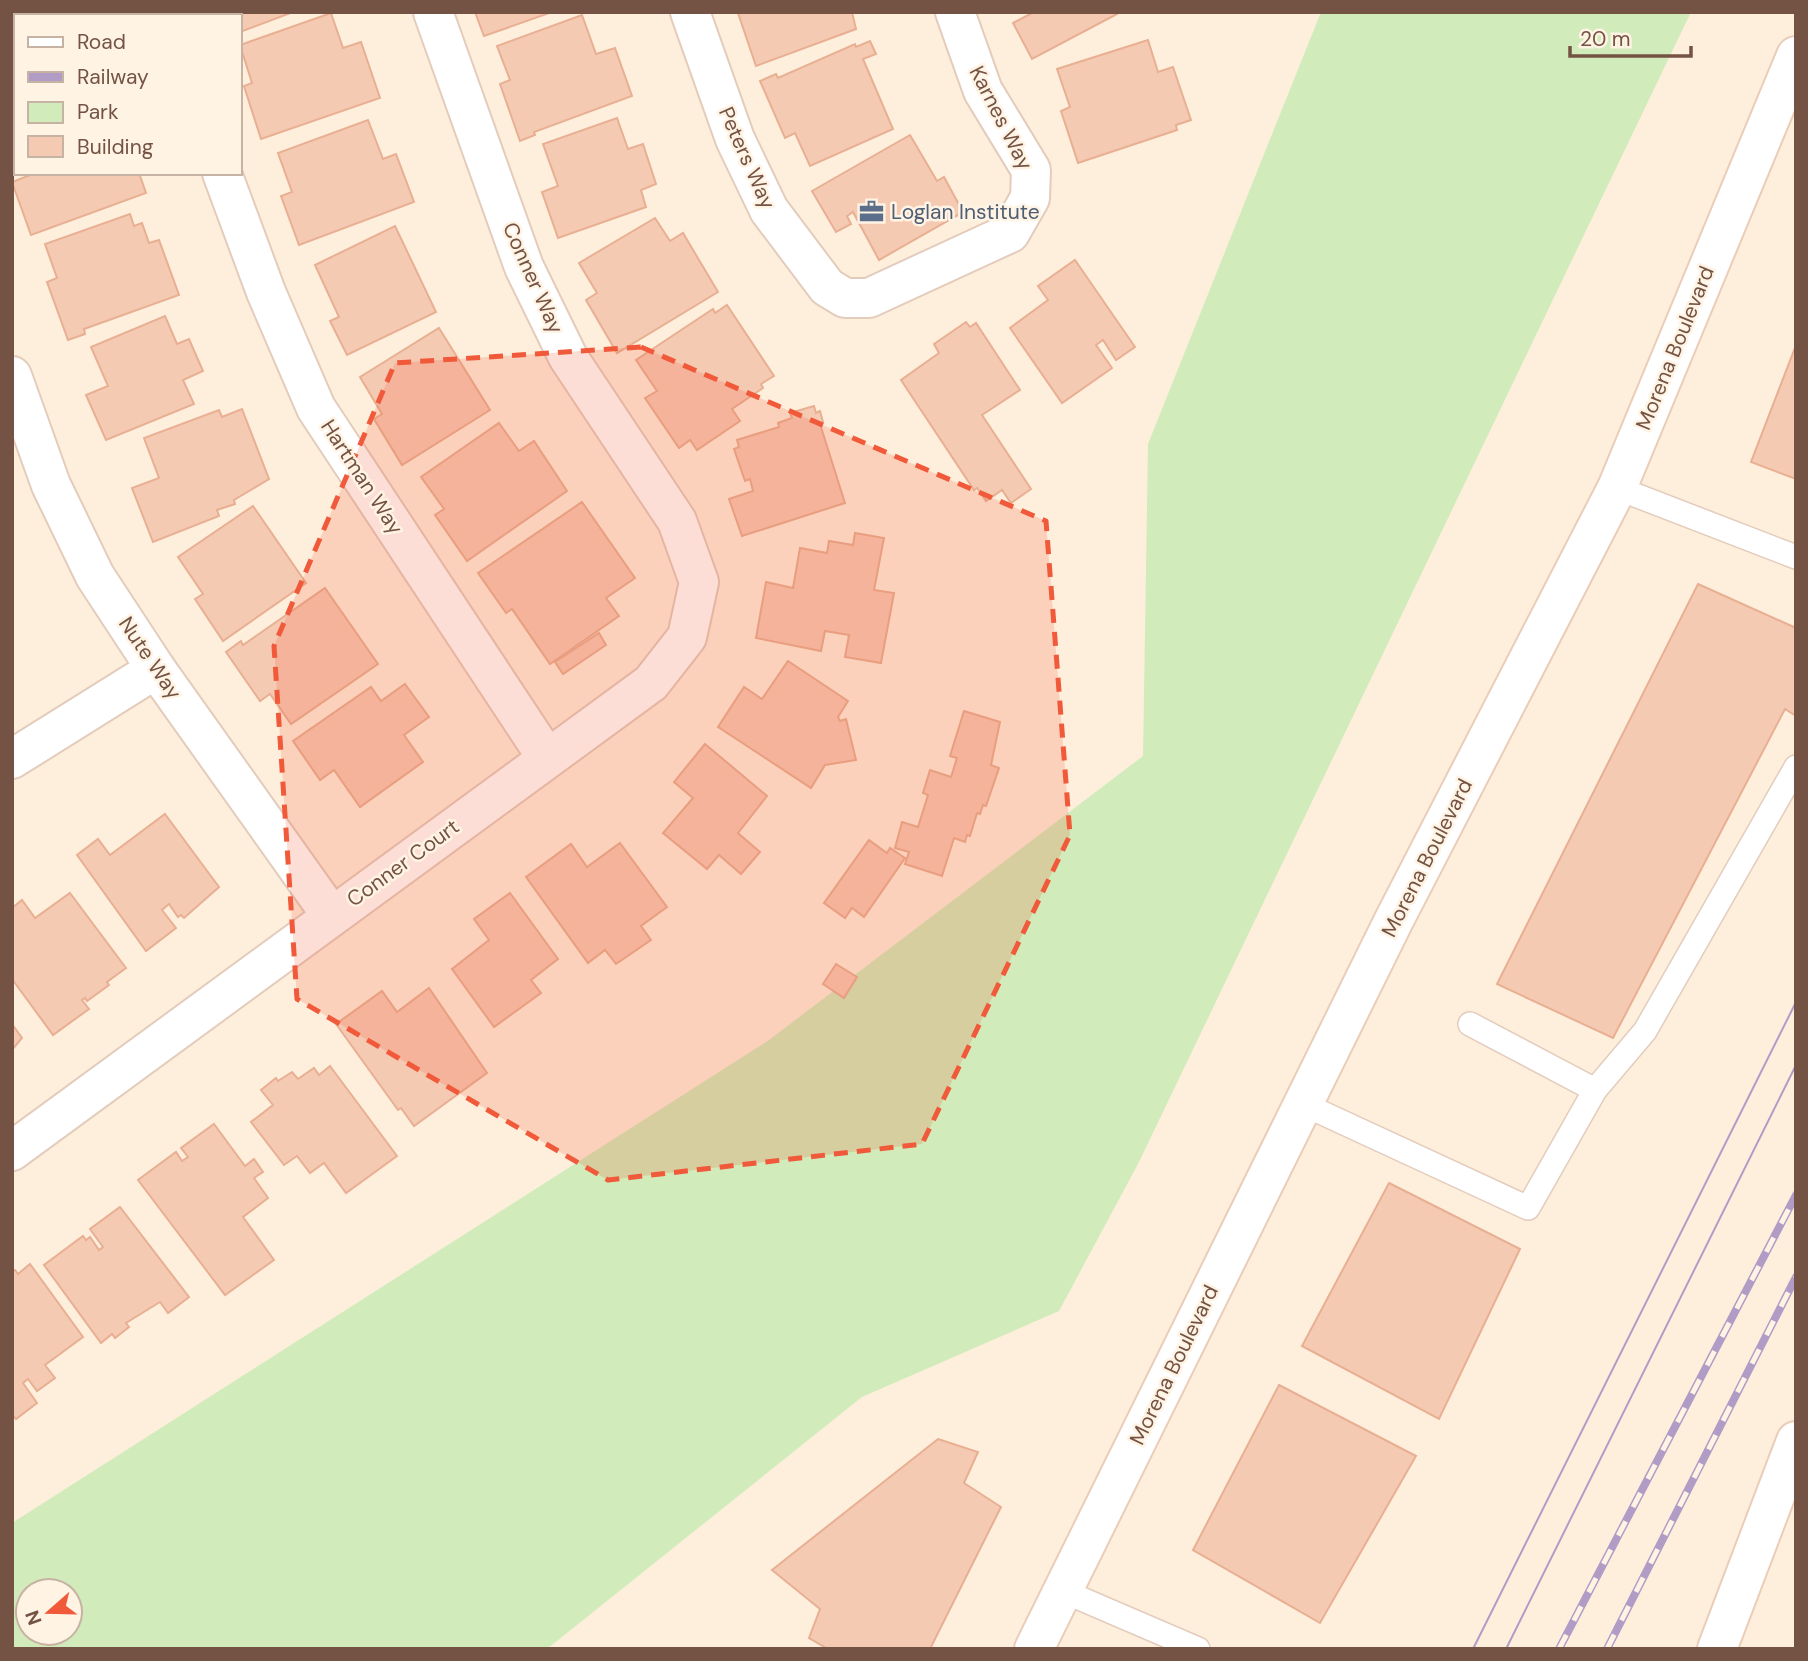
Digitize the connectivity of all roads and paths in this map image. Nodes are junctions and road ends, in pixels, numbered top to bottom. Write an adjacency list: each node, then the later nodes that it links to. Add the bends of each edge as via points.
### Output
1 (433, 12): 9 (street, Conner Way, via 524,267 568,357)
2 (690, 12): 6 (street, Peters Way, via 735,139 769,210 827,287 845,298)
3 (955, 12): 6 (street, Karnes Way, via 983,91 1031,170 1030,198 1010,233)
4 (1796, 56): 8 (street, Morena Boulevard)
5 (223, 175): 12 (street, Hartman Way, via 316,408)
6 (869, 298)
7 (12, 376): 11 (street, Nute Way, via 51,485 89,565)
8 (1617, 488): 10 (lane); 18 (street, Morena Boulevard)
9 (677, 521): 12 (street, Conner Court, via 699,582 687,637 651,683)
10 (1796, 557)
11 (156, 669): 13 (street); 15 (street, Nute Way)
12 (547, 758): 15 (street, Conner Court)
13 (12, 759)
14 (1796, 767): 17 (lane, via 1645,1031)
15 (331, 915): 19 (street, Conner Court)
16 (1470, 1024): 17 (lane)
17 (1595, 1090): 18 (lane, via 1528,1208)
18 (1303, 1104): 21 (street, Morena Boulevard)
19 (12, 1151)
20 (1796, 1441): 24 (street)
21 (1062, 1591): 22 (street, Morena Boulevard); 23 (lane)
22 (1034, 1649)
23 (1198, 1649)
24 (1717, 1649)

